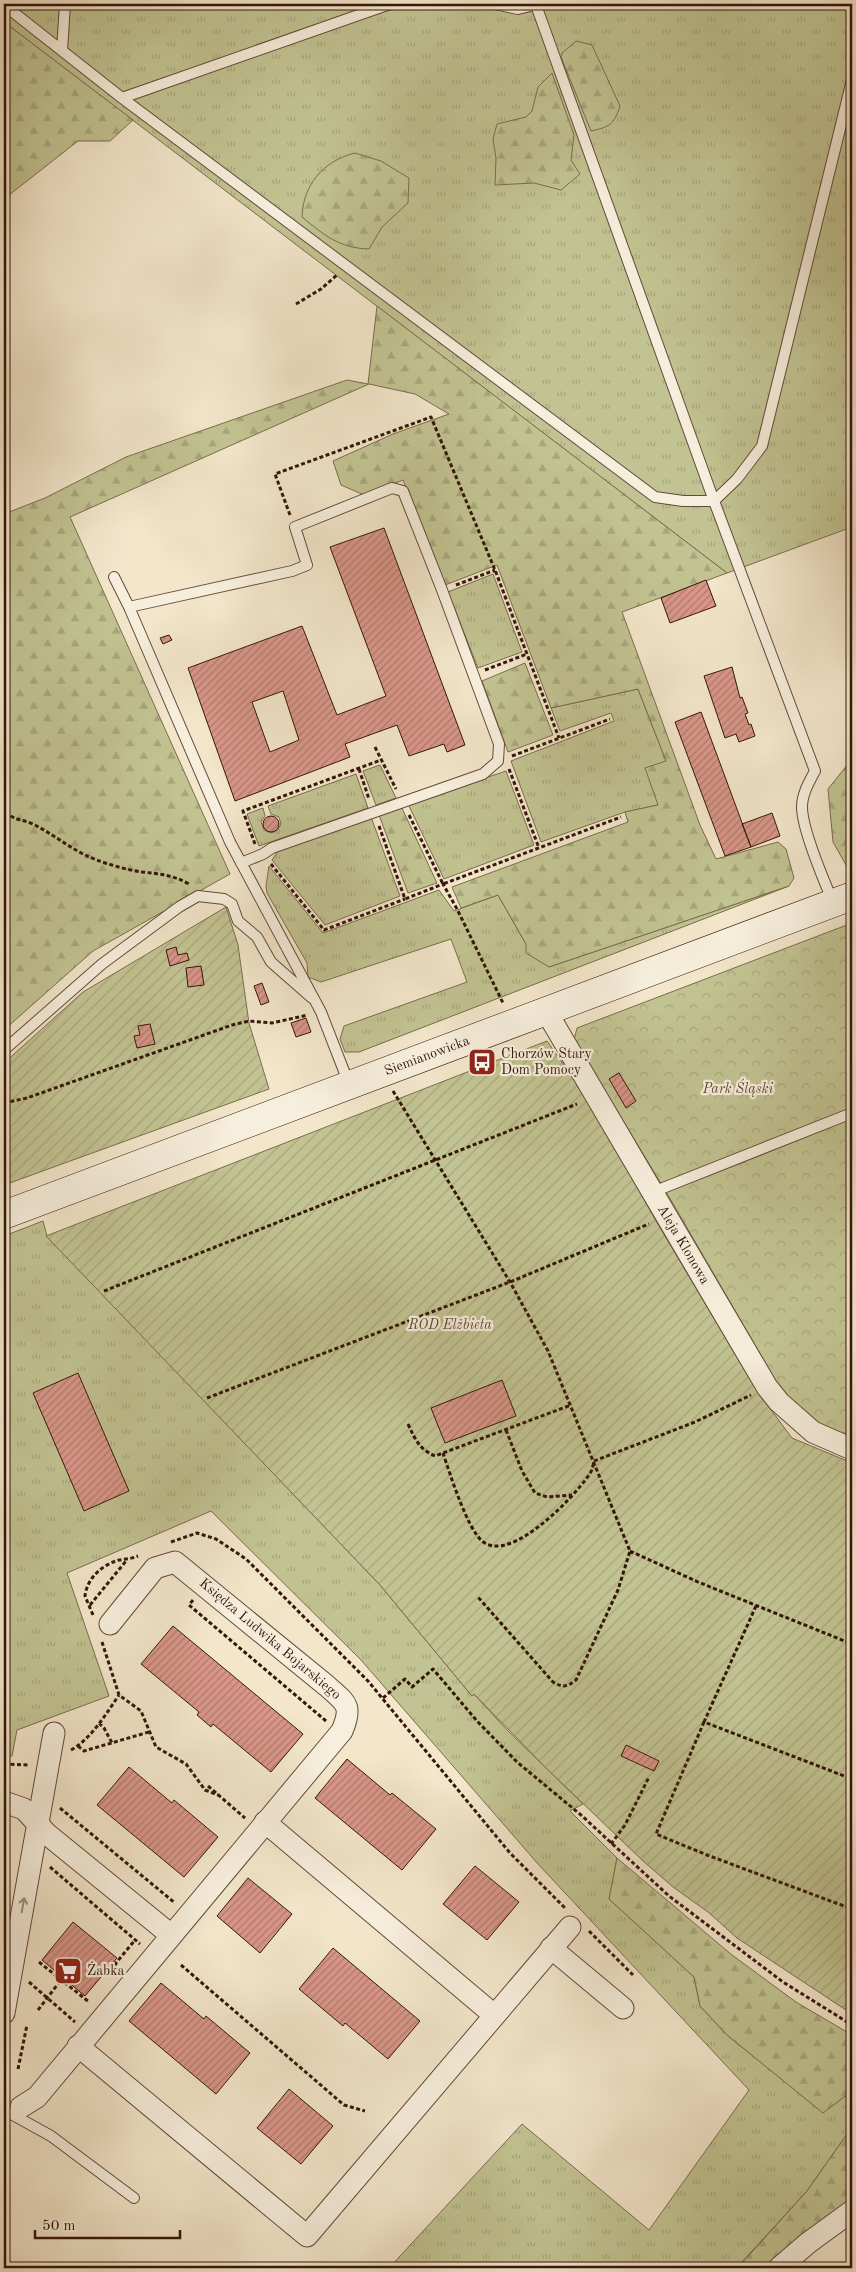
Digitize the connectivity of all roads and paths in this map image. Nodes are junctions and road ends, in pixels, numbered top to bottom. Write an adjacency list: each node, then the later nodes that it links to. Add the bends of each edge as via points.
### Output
1 (65, 4): 10 (lane)
2 (360, 4): 9 (lane)
3 (390, 4): 9 (lane)
4 (495, 4): 8 (lane, via 518,9)
5 (605, 4): 6 (path)
6 (628, 4)
7 (4, 5): 10 (lane)
8 (538, 5): 15 (lane)
9 (357, 15): 12 (lane)
10 (62, 50): 12 (lane)
11 (852, 80): 15 (lane, via 762,446 738,479)
12 (122, 98): 13 (lane)
13 (344, 264): 14 (path, via 321,289); 15 (lane, via 656,497)
14 (296, 304)
15 (714, 501): 40 (lane, via 815,771 806,788 802,806 804,822)
16 (494, 570): 18 (path)
17 (114, 577): 19 (lane)
18 (442, 590): 19 (lane, via 402,491 392,488 295,528 306,565 292,571); 21 (lane)
19 (129, 607): 35 (lane)
20 (527, 654): 21 (path)
21 (474, 674): 25 (lane, via 499,744)
22 (610, 719): 25 (path)
23 (375, 747): 24 (path)
24 (381, 760): 26 (path); 27 (path)
25 (498, 761): 34 (path, via 508,769); 35 (lane, via 483,774 272,848)
26 (358, 769): 29 (path); 33 (path, via 243,811)
27 (400, 796)
28 (4, 805): 38 (path, via 13,819 32,823 79,852 140,872 165,874)
29 (372, 806)
30 (409, 814): 37 (path)
31 (621, 817): 34 (path)
32 (379, 825): 39 (path)
33 (256, 847)
34 (539, 848): 37 (path)
35 (241, 863): 41 (lane)
36 (270, 863): 39 (path, via 324,930)
37 (443, 884): 39 (path); 42 (path)
38 (208, 898): 41 (lane, via 224,899 232,904 238,921 257,937 271,962); 45 (lane, via 198,896 111,957)
39 (405, 899)
40 (843, 900): 43 (street, Siemianowicka)
41 (315, 1000): 46 (lane)
42 (506, 1009)
43 (546, 1011): 46 (street, Siemianowicka); 48 (street, Aleja Klonowa)
44 (305, 1016): 49 (path, via 272,1023 249,1021 232,1025 27,1098)
45 (4, 1050)
46 (349, 1085): 53 (street, Siemianowicka)
47 (392, 1089): 51 (path)
48 (596, 1096): 51 (path); 52 (street, Aleja Klonowa)
49 (4, 1103)
50 (852, 1113): 52 (lane)
51 (435, 1160): 55 (path); 56 (path)
52 (652, 1194): 54 (street, Aleja Klonowa)
53 (4, 1215)
54 (666, 1217): 55 (path); 57 (street, Aleja Klonowa)
55 (510, 1282): 58 (path); 59 (path, via 548,1351)
56 (104, 1291)
57 (767, 1387): 62 (street, Aleja Klonowa, via 813,1432); 64 (path, via 695,1422)
58 (206, 1398)
59 (571, 1405): 61 (path); 64 (path)
60 (408, 1424): 63 (path, via 423,1451 435,1456)
61 (506, 1430): 63 (path); 65 (path, via 522,1471 535,1493 547,1497)
62 (852, 1449)
63 (443, 1453): 65 (path, via 475,1530 481,1540 491,1546 502,1546 536,1530)
64 (594, 1461): 65 (path, via 590,1474); 67 (path)
65 (572, 1494)
66 (170, 1542): 77 (path, via 197,1533 216,1539 237,1552)
67 (630, 1551): 71 (path, via 618,1590 576,1680 569,1686 561,1687 553,1682); 73 (path)
68 (144, 1553): 69 (path)
69 (126, 1561): 72 (path); 72 (path, via 119,1560 98,1571 86,1590 86,1601)
70 (198, 1593): 80 (path, via 189,1605)
71 (477, 1596)
72 (90, 1605): 74 (path)
73 (756, 1606): 75 (path); 78 (path)
74 (102, 1629): 76 (path); 94 (street, Księdza Ludwika Bojarskiego, via 154,1568 175,1562 345,1702 348,1715 342,1731)
75 (852, 1644)
76 (120, 1696): 79 (path); 81 (path, via 141,1711)
77 (383, 1698): 96 (path, via 405,1679 412,1687 433,1669 517,1762); 100 (path, via 510,1853)
78 (704, 1722): 89 (path); 99 (path, via 656,1834)
79 (99, 1723): 83 (path); 84 (path)
80 (330, 1724)
81 (149, 1732): 83 (path); 91 (path, via 156,1747 186,1764 205,1790)
82 (54, 1733): 95 (street)
83 (112, 1743): 84 (path, via 84,1751)
84 (78, 1746): 85 (path)
85 (65, 1753)
86 (4, 1764): 87 (path)
87 (36, 1764)
88 (649, 1777): 96 (path, via 626,1824)
89 (852, 1779)
90 (208, 1786): 91 (path)
91 (218, 1795): 94 (path)
92 (4, 1802): 95 (street, via 24,1809)
93 (54, 1804): 98 (path)
94 (257, 1822): 101 (street, Księdza Ludwika Bojarskiego); 116 (street)
95 (37, 1825): 97 (street); 101 (street)
96 (611, 1844): 118 (path, via 669,1896 783,1982)
97 (33, 1851): 102 (path); 114 (street, one-way to 97)
98 (179, 1907)
99 (852, 1910)
100 (576, 1923): 104 (street); 108 (path)
101 (171, 1935): 119 (street, Księdza Ludwika Bojarskiego)
102 (135, 1940): 103 (path); 105 (path)
103 (145, 1948)
104 (551, 1948): 113 (street); 116 (street)
105 (117, 1961)
106 (39, 1962): 109 (path)
107 (181, 1965): 122 (path, via 344,2105)
108 (632, 1975)
109 (61, 1980): 111 (path); 112 (path)
110 (21, 1981): 111 (path, via 27,1980)
111 (47, 1998): 115 (path); 119 (path)
112 (89, 2002)
113 (623, 2008)
114 (5, 2009)
115 (38, 2010)
116 (494, 2016): 119 (street, via 306,2236)
117 (27, 2025): 120 (path)
118 (852, 2025)
119 (79, 2036): 121 (street, Księdza Ludwika Bojarskiego, via 38,2097)
120 (18, 2069)
121 (12, 2109): 123 (lane)
122 (365, 2110)
123 (134, 2198)
124 (852, 2211): 125 (street)
125 (779, 2268)

